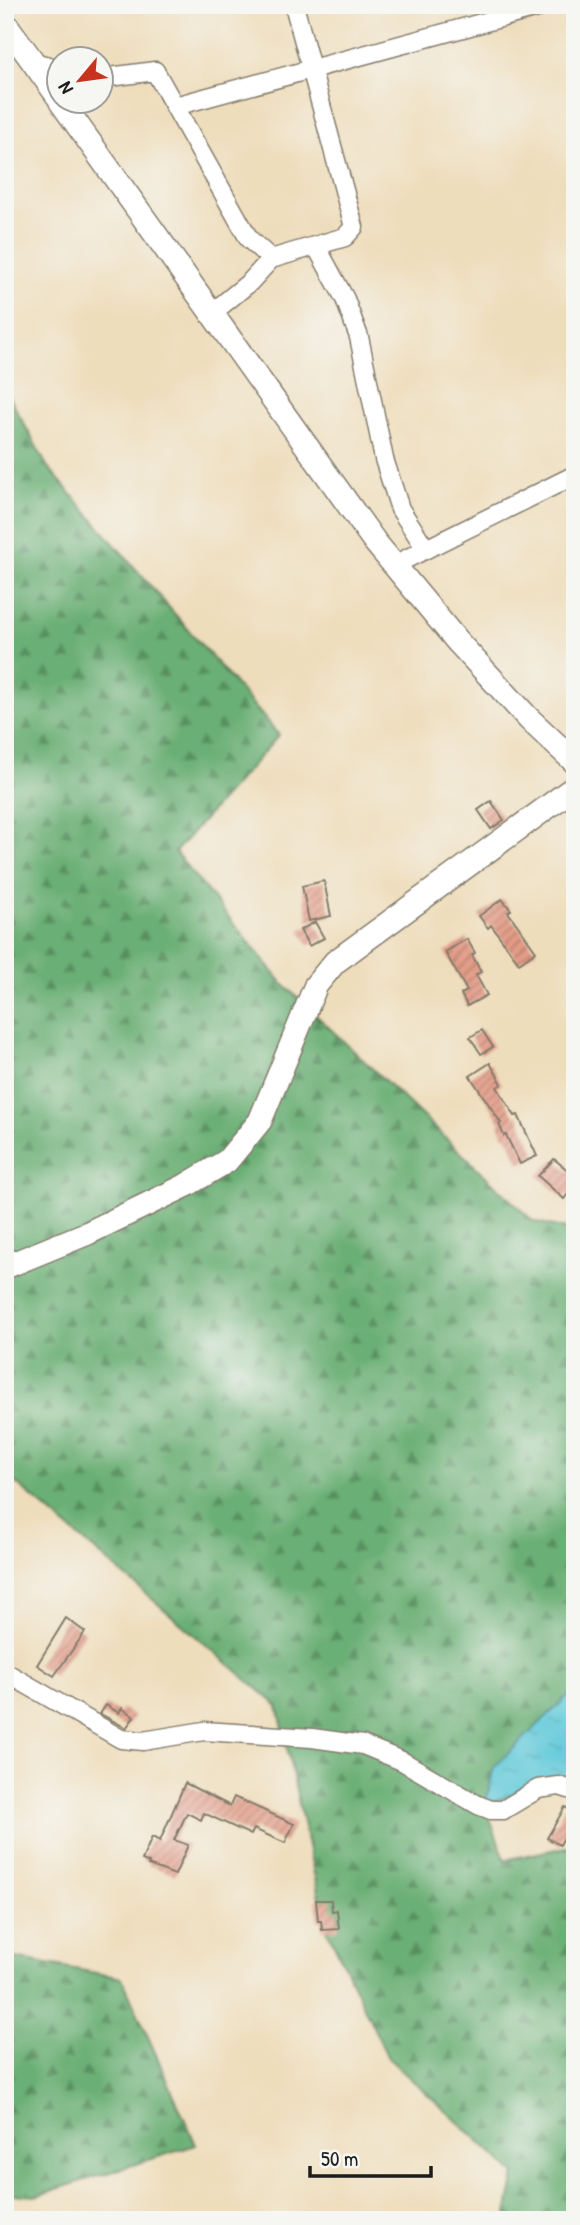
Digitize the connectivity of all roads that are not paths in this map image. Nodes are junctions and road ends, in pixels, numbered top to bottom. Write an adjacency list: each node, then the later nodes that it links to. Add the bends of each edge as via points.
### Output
1 (294, 5): 6 (street)
2 (548, 5): 6 (street)
3 (5, 23): 4 (street)
4 (33, 62): 5 (street); 8 (street)
5 (46, 65)
6 (311, 69): 9 (street); 11 (street, via 354,227 345,237)
7 (116, 76): 9 (street, via 155,71)
8 (46, 80)
9 (175, 106): 12 (street, via 248,239)
10 (71, 116): 13 (street)
11 (316, 246): 12 (street); 15 (street, via 345,299 359,337 384,459 400,509)
12 (271, 259): 13 (street)
13 (212, 313): 16 (street)
14 (575, 475): 15 (street)
15 (426, 550): 16 (street)
16 (394, 565): 17 (street, via 466,651)
17 (575, 762)
18 (575, 787): 19 (street, via 335,962 316,985 260,1121 228,1161 88,1234)
19 (5, 1267)
20 (8, 1678): 21 (street, via 121,1739 143,1741 204,1731 363,1745 491,1810 503,1810 538,1789)
21 (575, 1791)

